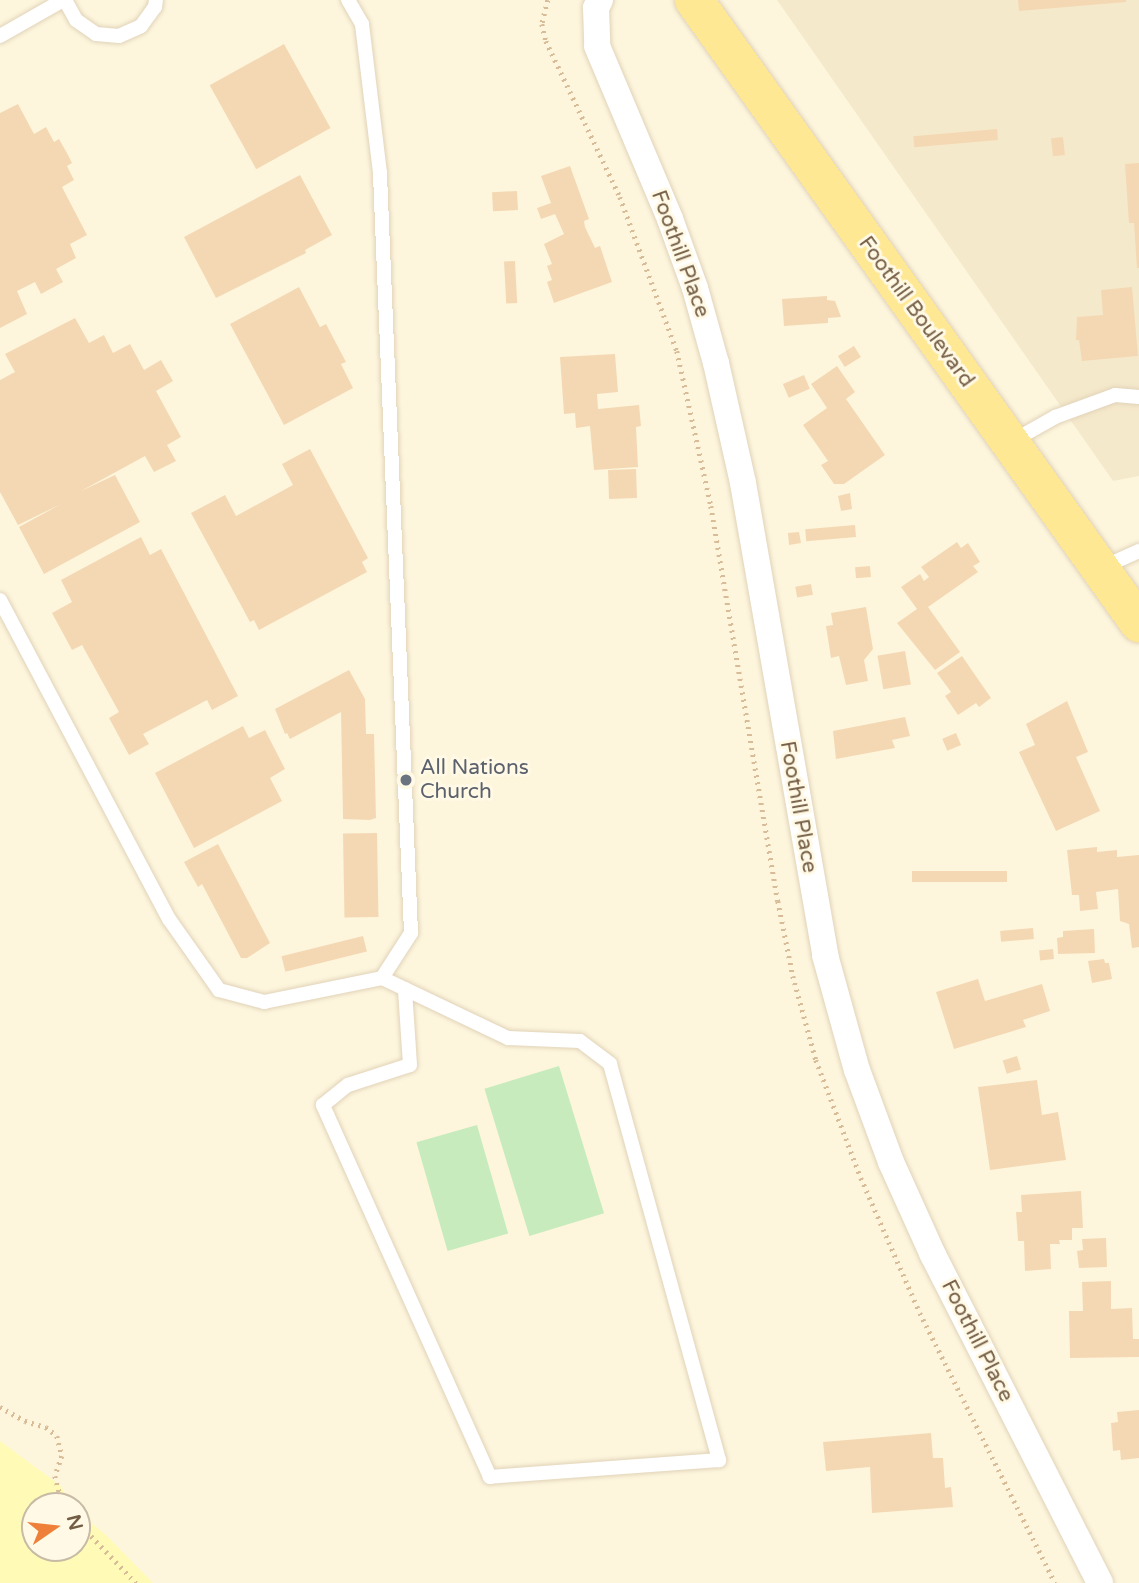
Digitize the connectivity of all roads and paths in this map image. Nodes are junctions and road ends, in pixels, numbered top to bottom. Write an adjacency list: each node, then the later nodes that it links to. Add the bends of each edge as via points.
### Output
1 (64, 0): 2 (lane, via 76,20 96,34 119,36 141,26); 6 (lane)
2 (156, 0)
3 (348, 0): 13 (lane, via 362,24 380,173 411,933)
4 (600, 0): 19 (street, Foothill Place, via 597,46 670,219 716,363 743,482 825,955 858,1070 891,1162 933,1255)
5 (694, 0): 8 (main road, Foothill Boulevard)
6 (0, 36)
7 (1139, 397): 8 (lane, via 1115,395 1055,417)
8 (1010, 443): 10 (main road, Foothill Boulevard)
9 (1139, 551): 10 (lane)
10 (1100, 568): 12 (main road, Foothill Boulevard)
11 (0, 600): 13 (lane, via 169,919 219,990 264,1002)
12 (1139, 623)
13 (382, 978): 14 (lane)
14 (405, 989): 14 (lane, via 508,1038 580,1041 610,1064 719,1460 490,1477 323,1105 348,1084 410,1065)
15 (0, 1407): 16 (path, via 57,1436 62,1456 55,1476)
16 (59, 1492)
17 (91, 1536): 18 (path)
18 (136, 1583)
19 (1100, 1583)

